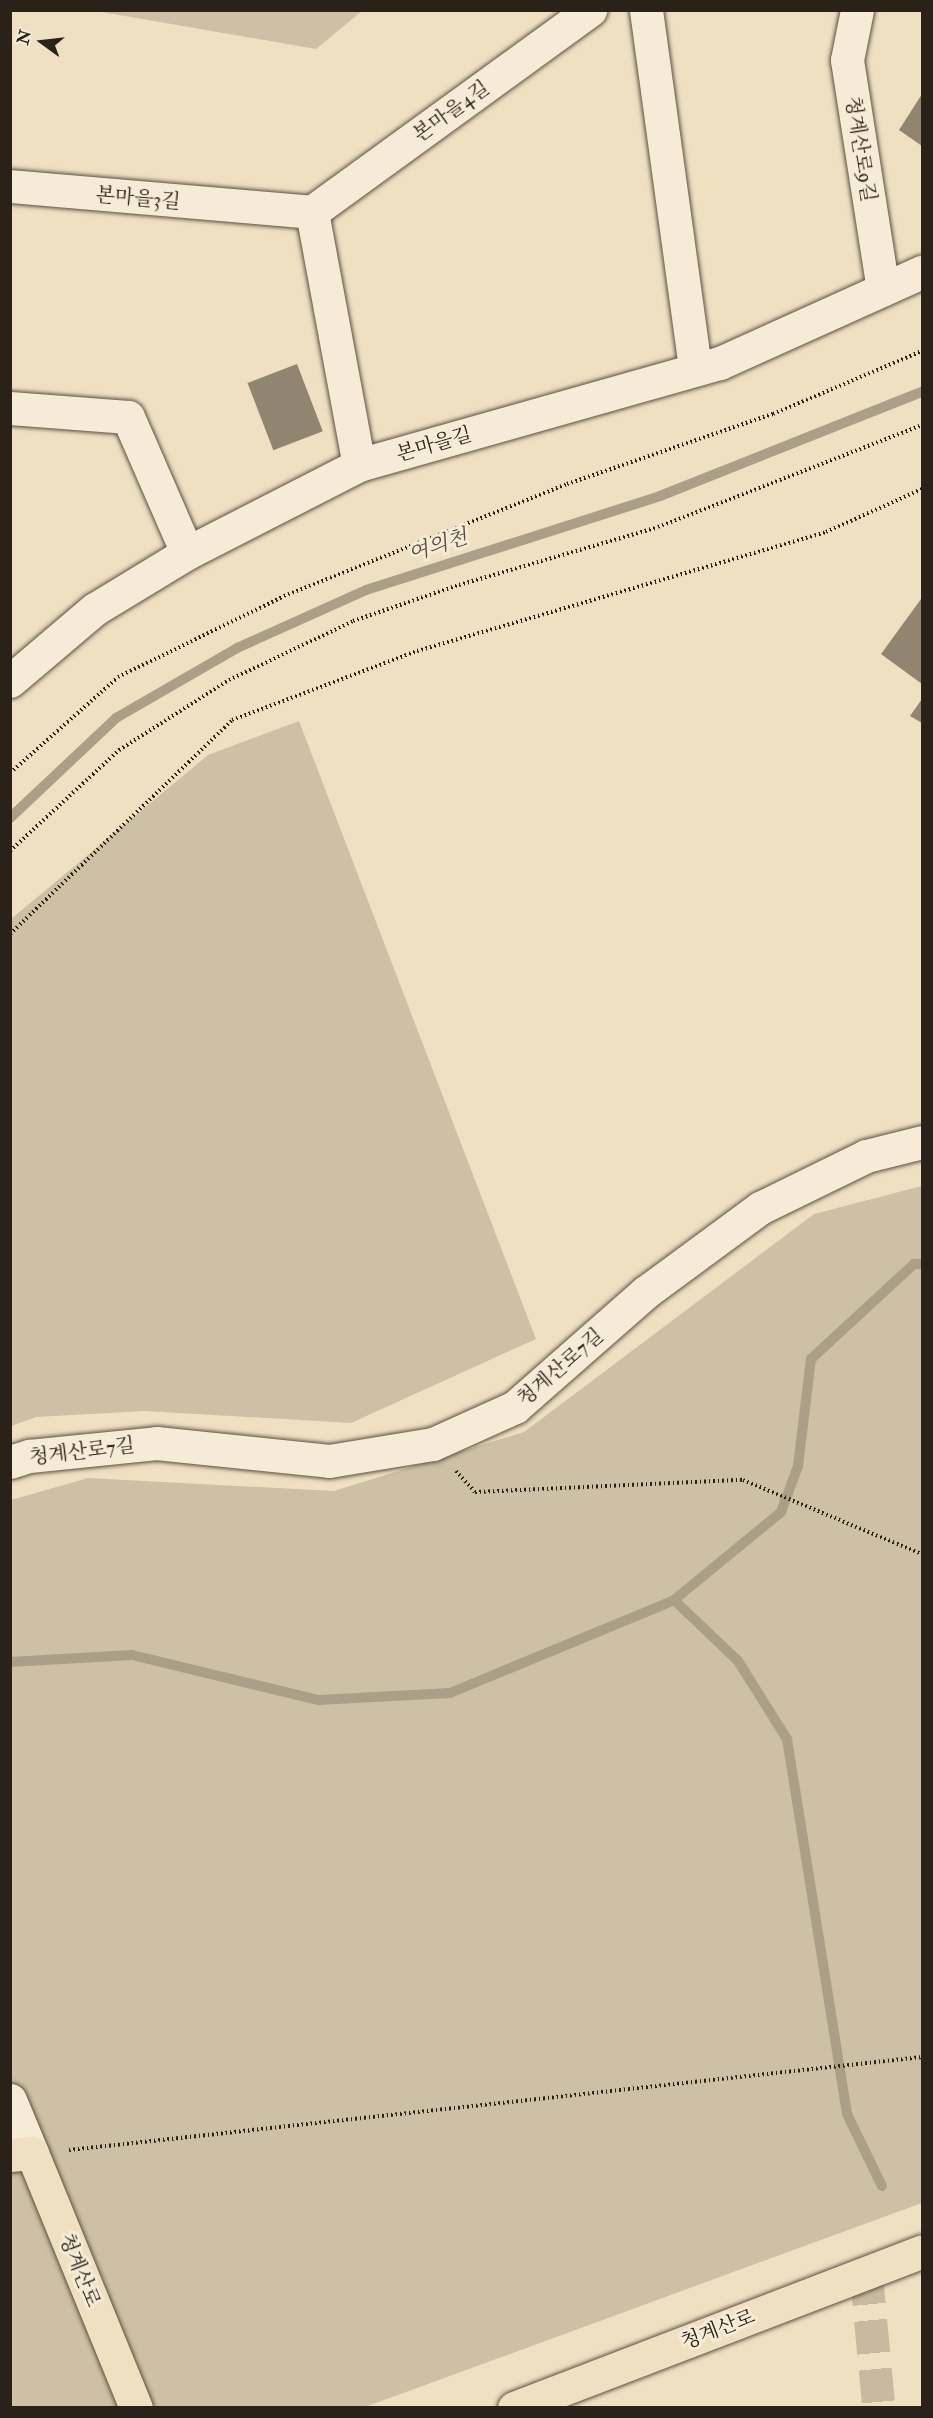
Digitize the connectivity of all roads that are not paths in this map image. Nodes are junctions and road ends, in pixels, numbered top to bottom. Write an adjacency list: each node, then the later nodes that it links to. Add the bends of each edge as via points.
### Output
1 (590, 10): 5 (street, 본마을4길)
2 (646, 10): 8 (street)
3 (857, 10): 7 (street, 청계산로9길, via 847,60)
4 (10, 186): 5 (street, 본마을3길)
5 (312, 212): 10 (street)
6 (922, 272): 7 (street, 본마을길)
7 (883, 289): 8 (street, 본마을길, via 720,363)
8 (695, 368): 10 (street, 본마을길)
9 (10, 408): 11 (street, via 128,417)
10 (359, 465): 11 (street, 본마을길)
11 (187, 553): 12 (street, 본마을길, via 95,609)
12 (10, 681)
13 (922, 1142): 14 (street, 청계산로7길, via 866,1156 760,1208 646,1292 515,1407 433,1444 329,1461 156,1443 29,1456)
14 (10, 1462)
15 (10, 2100): 16 (street)
16 (21, 2154): 18 (main road, 청계산로)
17 (922, 2251): 19 (main road, 청계산로)
18 (136, 2408)
19 (514, 2408)

